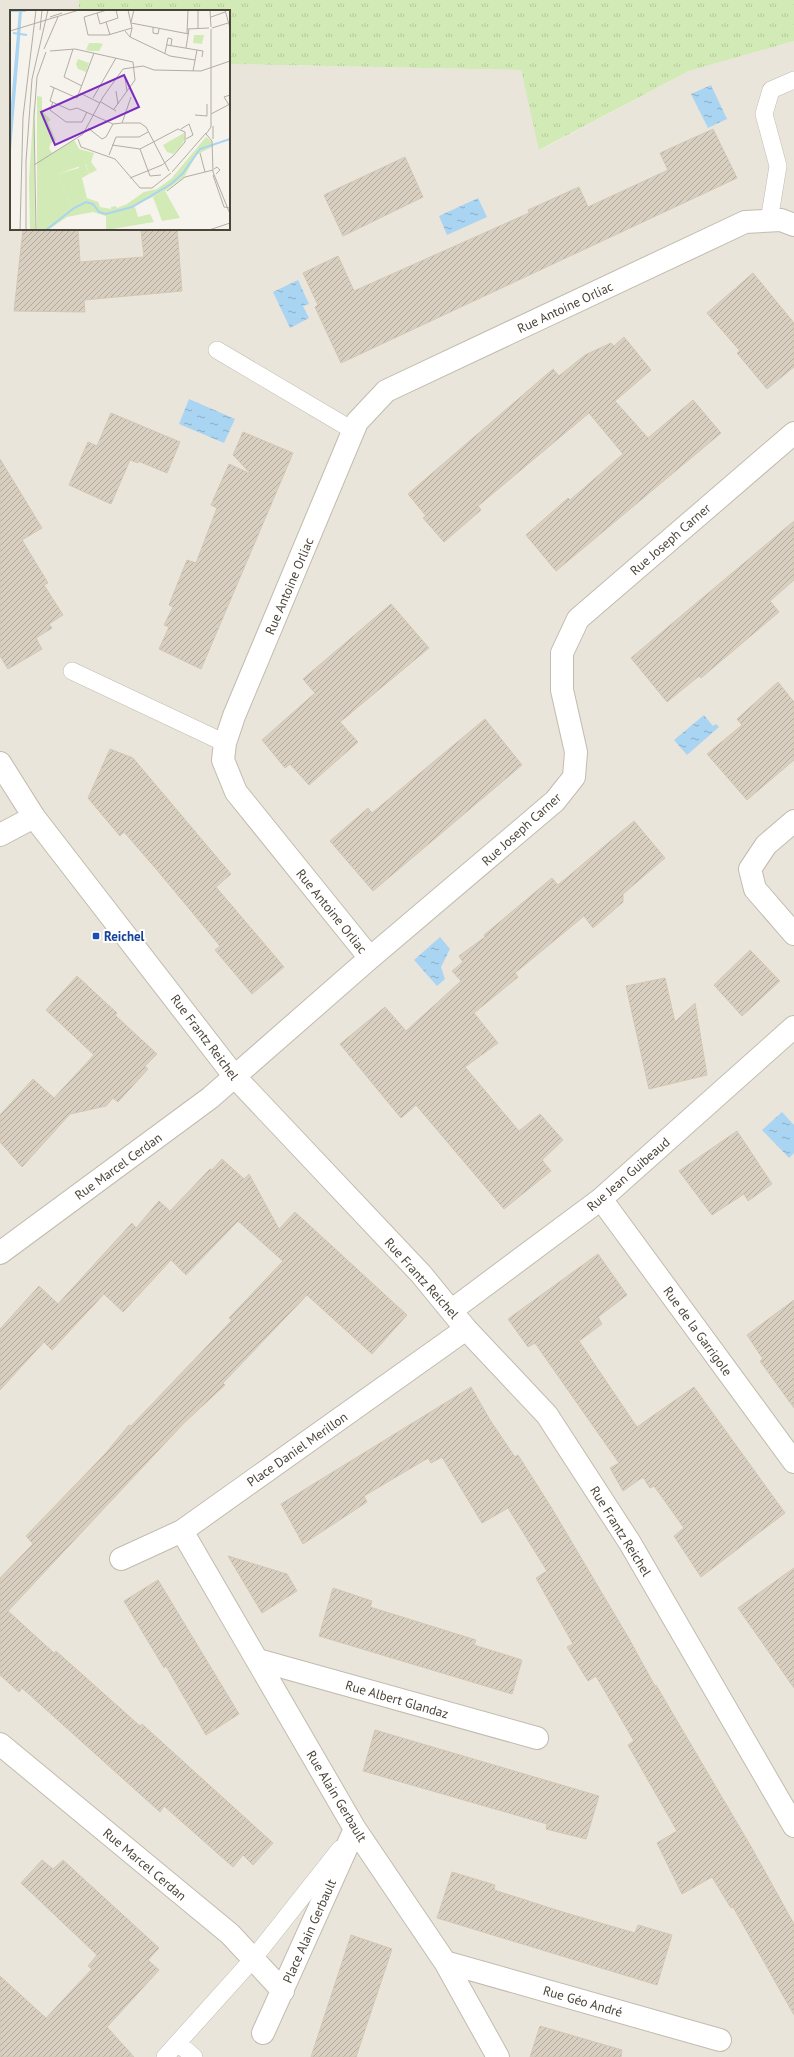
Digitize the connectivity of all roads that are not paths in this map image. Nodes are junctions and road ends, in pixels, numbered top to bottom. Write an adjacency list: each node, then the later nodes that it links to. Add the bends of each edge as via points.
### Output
1 (794, 80): 2 (lane, via 771,90 764,114 778,166)
2 (769, 221): 3 (street, Rue Antoine Orliac, via 781,220); 5 (street, Rue Antoine Orliac, via 745,222 386,391 357,422)
3 (794, 225)
4 (217, 350): 5 (lane)
5 (354, 431): 8 (street, Rue Antoine Orliac)
6 (794, 433): 14 (street, Rue Joseph Carner, via 578,619 562,653 562,690 576,752 574,777 555,802)
7 (72, 671): 8 (lane)
8 (224, 743): 14 (street, Rue Antoine Orliac, via 223,760 236,792)
9 (0, 763): 10 (street, Rue Frantz Reichel)
10 (34, 817): 12 (street); 16 (street, Rue Frantz Reichel)
11 (794, 821): 13 (street, via 766,845 750,869 756,889)
12 (0, 835)
13 (794, 934)
14 (370, 958): 16 (street, Rue Joseph Carner)
15 (794, 1027): 17 (street, Rue Jean Guibeaud)
16 (234, 1077): 18 (street, Rue Marcel Cerdan, via 210,1098); 19 (street, Rue Frantz Reichel)
17 (602, 1199): 19 (street, Rue Jean Guibeaud); 21 (street, Rue de la Garrigole)
18 (0, 1253)
19 (452, 1310): 20 (street, Rue Frantz Reichel)
20 (466, 1328): 22 (street, Place Daniel Merillon); 27 (street, Rue Frantz Reichel, via 551,1421 630,1543)
21 (794, 1462)
22 (182, 1531): 23 (street, Place Daniel Merillon); 24 (street, Rue Alain Gerbault)
23 (121, 1559)
24 (258, 1660): 25 (street, Rue Albert Glandaz); 28 (street, Rue Alain Gerbault)
25 (537, 1738)
26 (0, 1744): 29 (street, Rue Marcel Cerdan, via 230,1934)
27 (794, 1826)
28 (355, 1829): 29 (lane); 30 (street, Rue Alain Gerbault); 31 (street, Place Alain Gerbault)
29 (253, 1959): 31 (street, Rue Marcel Cerdan); 34 (lane)
30 (445, 1962): 33 (street, Rue Géo André); 37 (street, Rue Alain Gerbault)
31 (283, 1991): 32 (street, Place Alain Gerbault)
32 (263, 2033)
33 (720, 2040)
34 (178, 2043): 35 (lane); 36 (lane)
35 (165, 2057)
36 (194, 2057)
37 (498, 2057)

